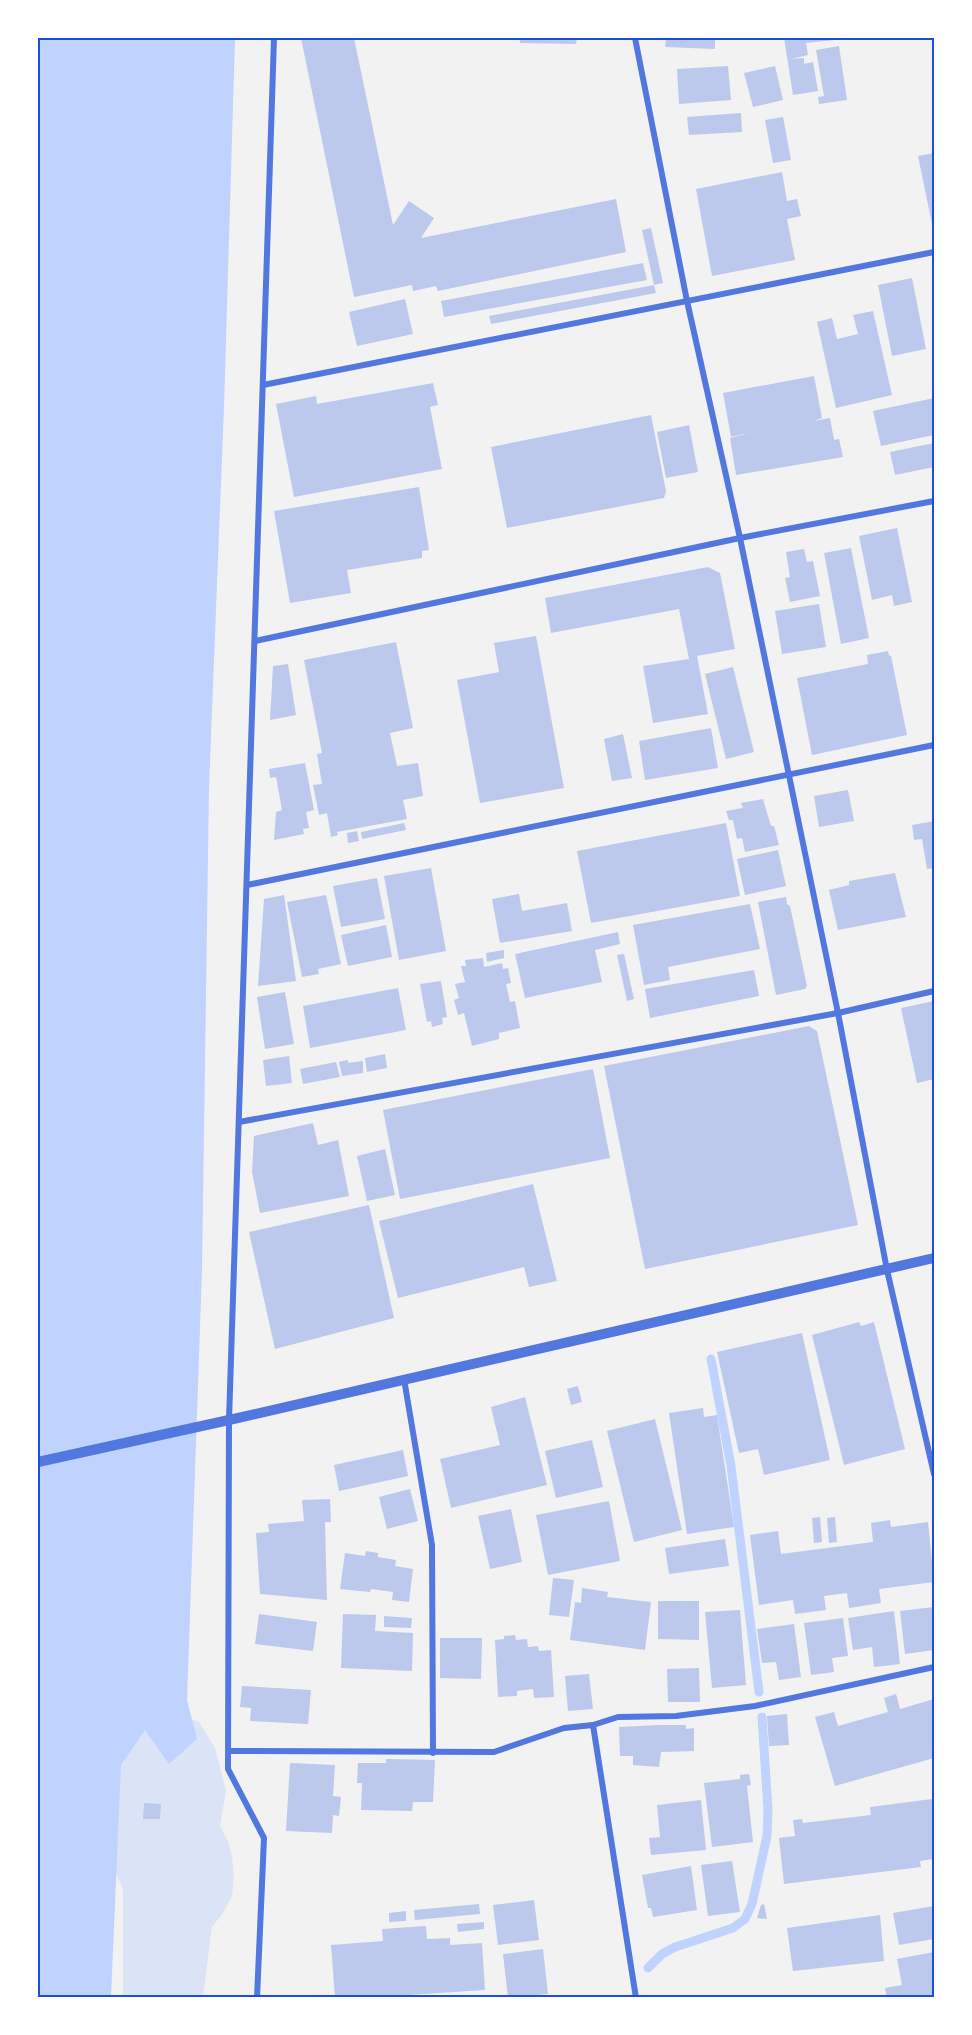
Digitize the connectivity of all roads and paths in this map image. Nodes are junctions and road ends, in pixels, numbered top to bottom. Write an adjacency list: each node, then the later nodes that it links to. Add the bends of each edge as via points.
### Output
1 (274, 38): 5 (street)
2 (635, 38): 4 (street)
3 (934, 252): 4 (street)
4 (687, 302): 5 (street); 7 (street)
5 (263, 385): 8 (street)
6 (934, 501): 7 (street)
7 (740, 538): 8 (street); 10 (street)
8 (255, 640): 11 (street)
9 (934, 745): 10 (street)
10 (788, 774): 11 (street); 13 (street)
11 (247, 885): 14 (street)
12 (934, 991): 13 (street)
13 (838, 1012): 14 (street); 16 (street)
14 (239, 1122): 18 (street)
15 (934, 1258): 16 (street)
16 (887, 1270): 17 (street); 20 (street)
17 (404, 1379): 18 (street); 24 (street, via 432,1545)
18 (230, 1420): 19 (street); 23 (street)
19 (38, 1462)
20 (934, 1474)
21 (934, 1667): 22 (street, via 755,1706 676,1716 618,1717)
22 (593, 1725): 24 (street, via 564,1728 494,1752); 26 (street)
23 (229, 1751): 24 (street); 25 (street, via 228,1769 264,1838)
24 (433, 1753)
25 (257, 1998)
26 (636, 1998)

